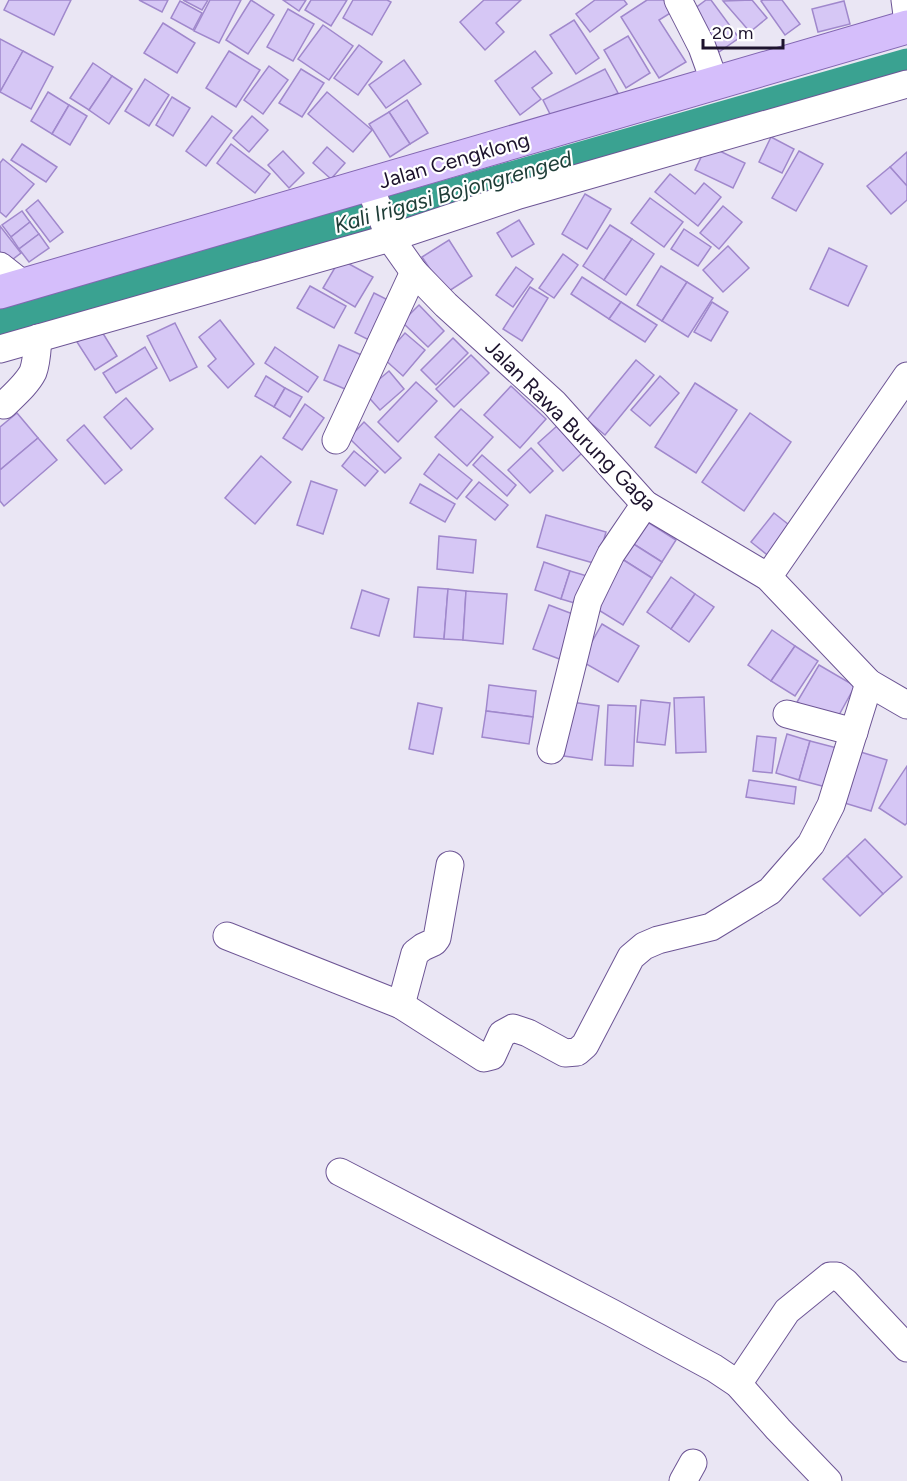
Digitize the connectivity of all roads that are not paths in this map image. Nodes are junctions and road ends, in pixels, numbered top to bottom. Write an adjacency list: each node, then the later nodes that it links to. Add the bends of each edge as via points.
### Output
1 (678, 0): 5 (street)
2 (905, 0): 3 (street)
3 (907, 15)
4 (907, 27): 5 (main road, Jalan Cengklong)
5 (715, 83): 7 (main road, Jalan Cengklong)
6 (907, 84): 8 (street)
7 (371, 190): 8 (street, Jalan Rawa Burung Gaga); 10 (main road, Jalan Cengklong)
8 (388, 233): 9 (street, Jalan Rawa Burung Gaga); 11 (street)
9 (414, 272): 15 (street); 16 (street, Jalan Rawa Burung Gaga, via 554,403)
10 (8, 281)
11 (38, 338): 12 (street); 14 (street, via 32,372)
12 (0, 349)
13 (907, 376): 17 (street)
14 (4, 405)
15 (336, 440)
16 (645, 504): 17 (street, Jalan Rawa Burung Gaga); 22 (street, via 611,554 588,602)
17 (768, 578): 18 (street, Jalan Rawa Burung Gaga)
18 (869, 683): 19 (street, Jalan Rawa Burung Gaga); 21 (street)
19 (907, 705)
20 (787, 714): 21 (street)
21 (854, 732): 25 (street, via 831,806 805,852 770,891 711,927 658,940 631,957 585,1045 577,1052 565,1053 513,1028 502,1034 492,1056 484,1058)
22 (551, 750)
23 (450, 865): 25 (street, via 437,938 415,953)
24 (227, 936): 25 (street)
25 (401, 1005)
26 (340, 1172): 28 (street, via 612,1313)
27 (907, 1348): 28 (street, via 845,1282 830,1276 787,1311)
28 (738, 1384): 29 (street)
29 (828, 1481)

